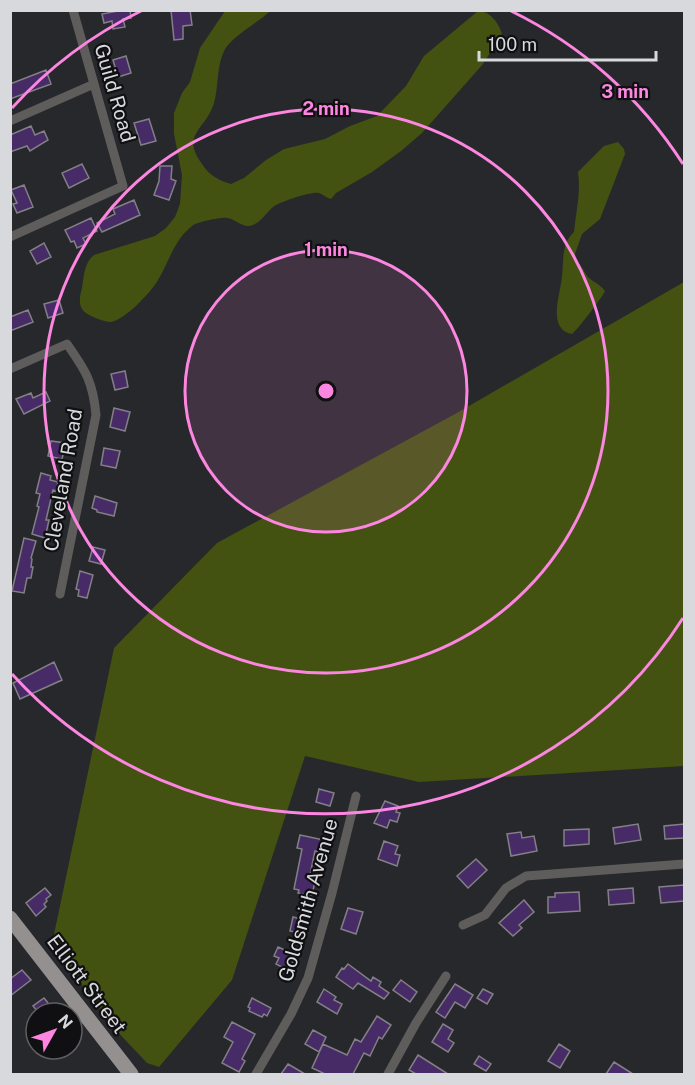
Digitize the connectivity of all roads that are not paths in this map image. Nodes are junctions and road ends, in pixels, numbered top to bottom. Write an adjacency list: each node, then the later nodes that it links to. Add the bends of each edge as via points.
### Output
1 (73, 10): 2 (street, Guild Road)
2 (94, 84): 3 (street); 4 (street, Guild Road, via 123,186)
3 (10, 121)
4 (10, 237)
5 (10, 369): 6 (street, Cleveland Road, via 67,344 87,373 93,391 96,415)
6 (60, 594)
7 (356, 796): 13 (street, Goldsmith Avenue, via 308,978)
8 (684, 864): 10 (street, via 526,876 506,888 485,915)
9 (10, 918): 12 (main road, Elliott Street)
10 (463, 925)
11 (446, 976): 14 (street)
12 (129, 1074)
13 (256, 1074)
14 (388, 1074)

